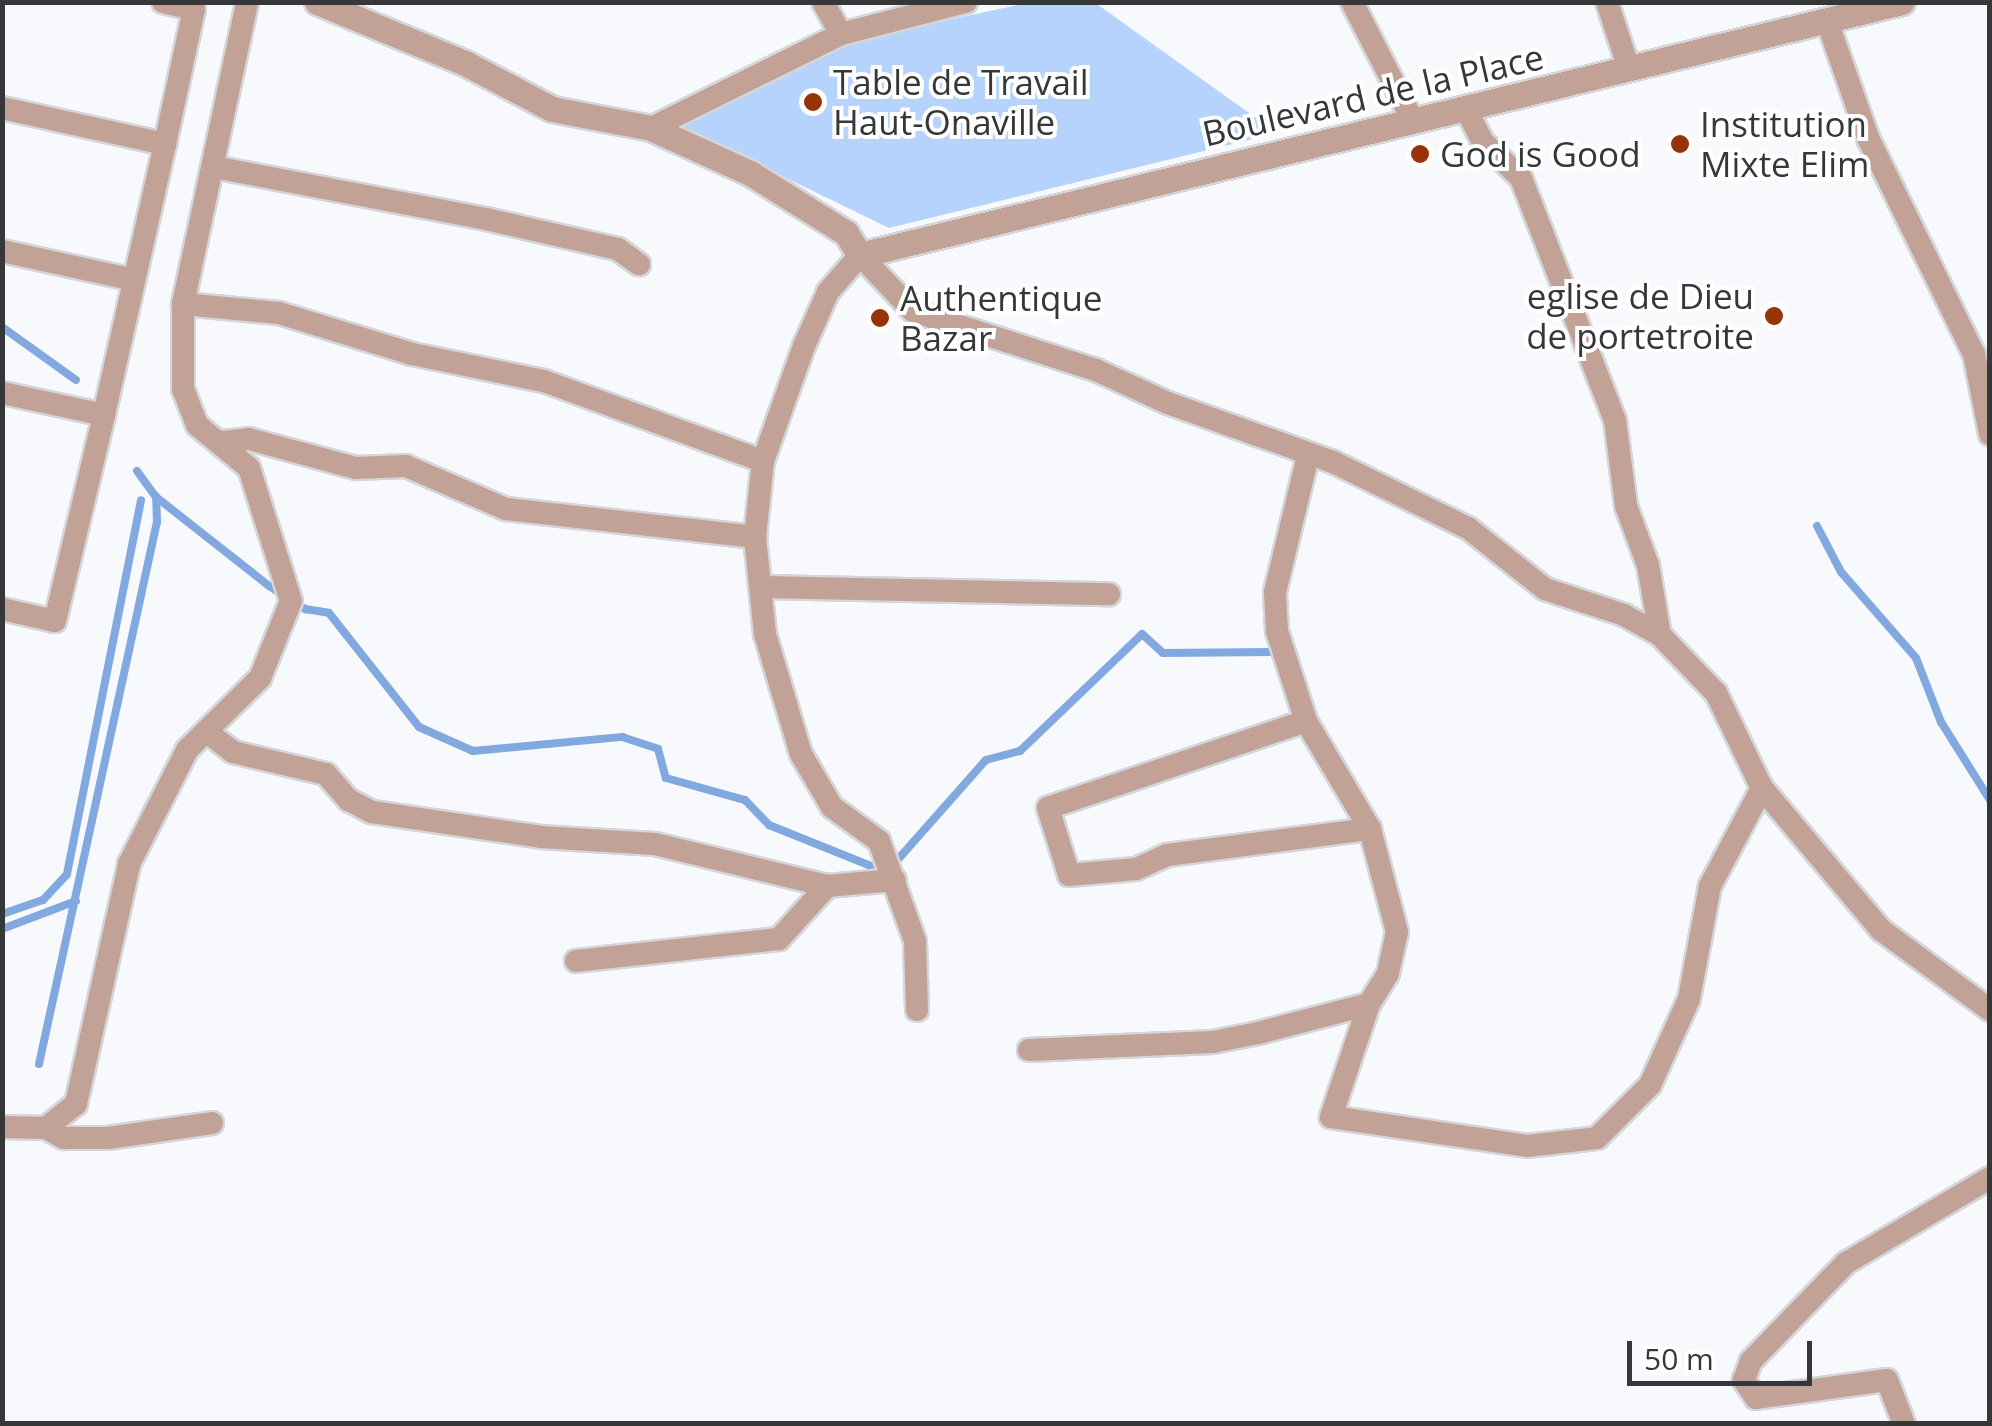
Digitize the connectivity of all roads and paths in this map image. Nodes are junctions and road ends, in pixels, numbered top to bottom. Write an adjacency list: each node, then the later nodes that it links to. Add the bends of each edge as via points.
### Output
1 (163, 2): 9 (street)
2 (247, 2): 18 (street)
3 (318, 2): 16 (street, via 552,109)
4 (824, 2): 11 (street)
5 (966, 2): 11 (street)
6 (1352, 2): 15 (street)
7 (1608, 2): 12 (street)
8 (1902, 2): 10 (street, Boulevard de la Place)
9 (197, 6): 17 (street)
10 (1827, 22): 12 (street, Boulevard de la Place); 26 (street, via 1868,140 1974,354)
11 (841, 34): 16 (street)
12 (1629, 68): 14 (street, Boulevard de la Place)
13 (2, 108): 17 (street)
14 (1467, 111): 15 (street, Boulevard de la Place); 34 (street, via 1484,142 1520,178 1616,420 1626,506 1648,565)
15 (1413, 122): 20 (street, Boulevard de la Place)
16 (651, 128): 20 (street, via 750,173 846,233)
17 (165, 144): 22 (street)
18 (214, 167): 21 (street, via 618,249); 23 (street)
19 (2, 251): 22 (street)
20 (860, 256): 28 (street, via 914,310 1096,370); 29 (street, via 824,302)
21 (639, 264)
22 (134, 280): 25 (street)
23 (183, 304): 27 (street, via 184,389 197,424); 29 (street, via 279,313 412,354 544,381)
24 (2, 394): 25 (street)
25 (104, 415): 33 (street, via 55,621)
26 (1990, 434)
27 (222, 442): 30 (street, via 249,439 356,468 406,466 506,509); 36 (street, via 248,468 290,601 260,678)
28 (1308, 456): 34 (street, via 1468,528 1545,589 1624,615); 35 (street, via 1275,592 1277,631)
29 (763, 461): 30 (street)
30 (754, 537): 31 (street)
31 (762, 587): 32 (street); 39 (street, via 766,634 801,754 832,808 879,841)
32 (1109, 594)
33 (2, 610)
34 (1660, 635): 37 (street, via 1716,693)
35 (1306, 721): 38 (street); 38 (street, via 1048,808 1069,875)
36 (208, 734): 40 (street, via 233,752 326,774 349,800 372,812 655,844); 48 (street, via 187,750 129,864 76,1104)
37 (1762, 788): 42 (street, via 1710,886 1689,998 1658,1068 1597,1138 1528,1146 1331,1117); 44 (street, via 1881,930)
38 (1370, 829): 42 (street, via 1398,932 1388,972)
39 (895, 880): 40 (street); 43 (street, via 915,941)
40 (827, 886): 41 (street, via 779,939)
41 (576, 961)
42 (1369, 1004): 45 (street, via 1214,1042)
43 (917, 1010)
44 (1990, 1010)
45 (1030, 1050)
46 (212, 1124): 48 (street, via 108,1138 64,1138)
47 (2, 1127): 48 (street)
48 (46, 1128)
49 (1990, 1178): 50 (street, via 1846,1263 1751,1361 1744,1380 1756,1398 1887,1380)
50 (1904, 1424)

